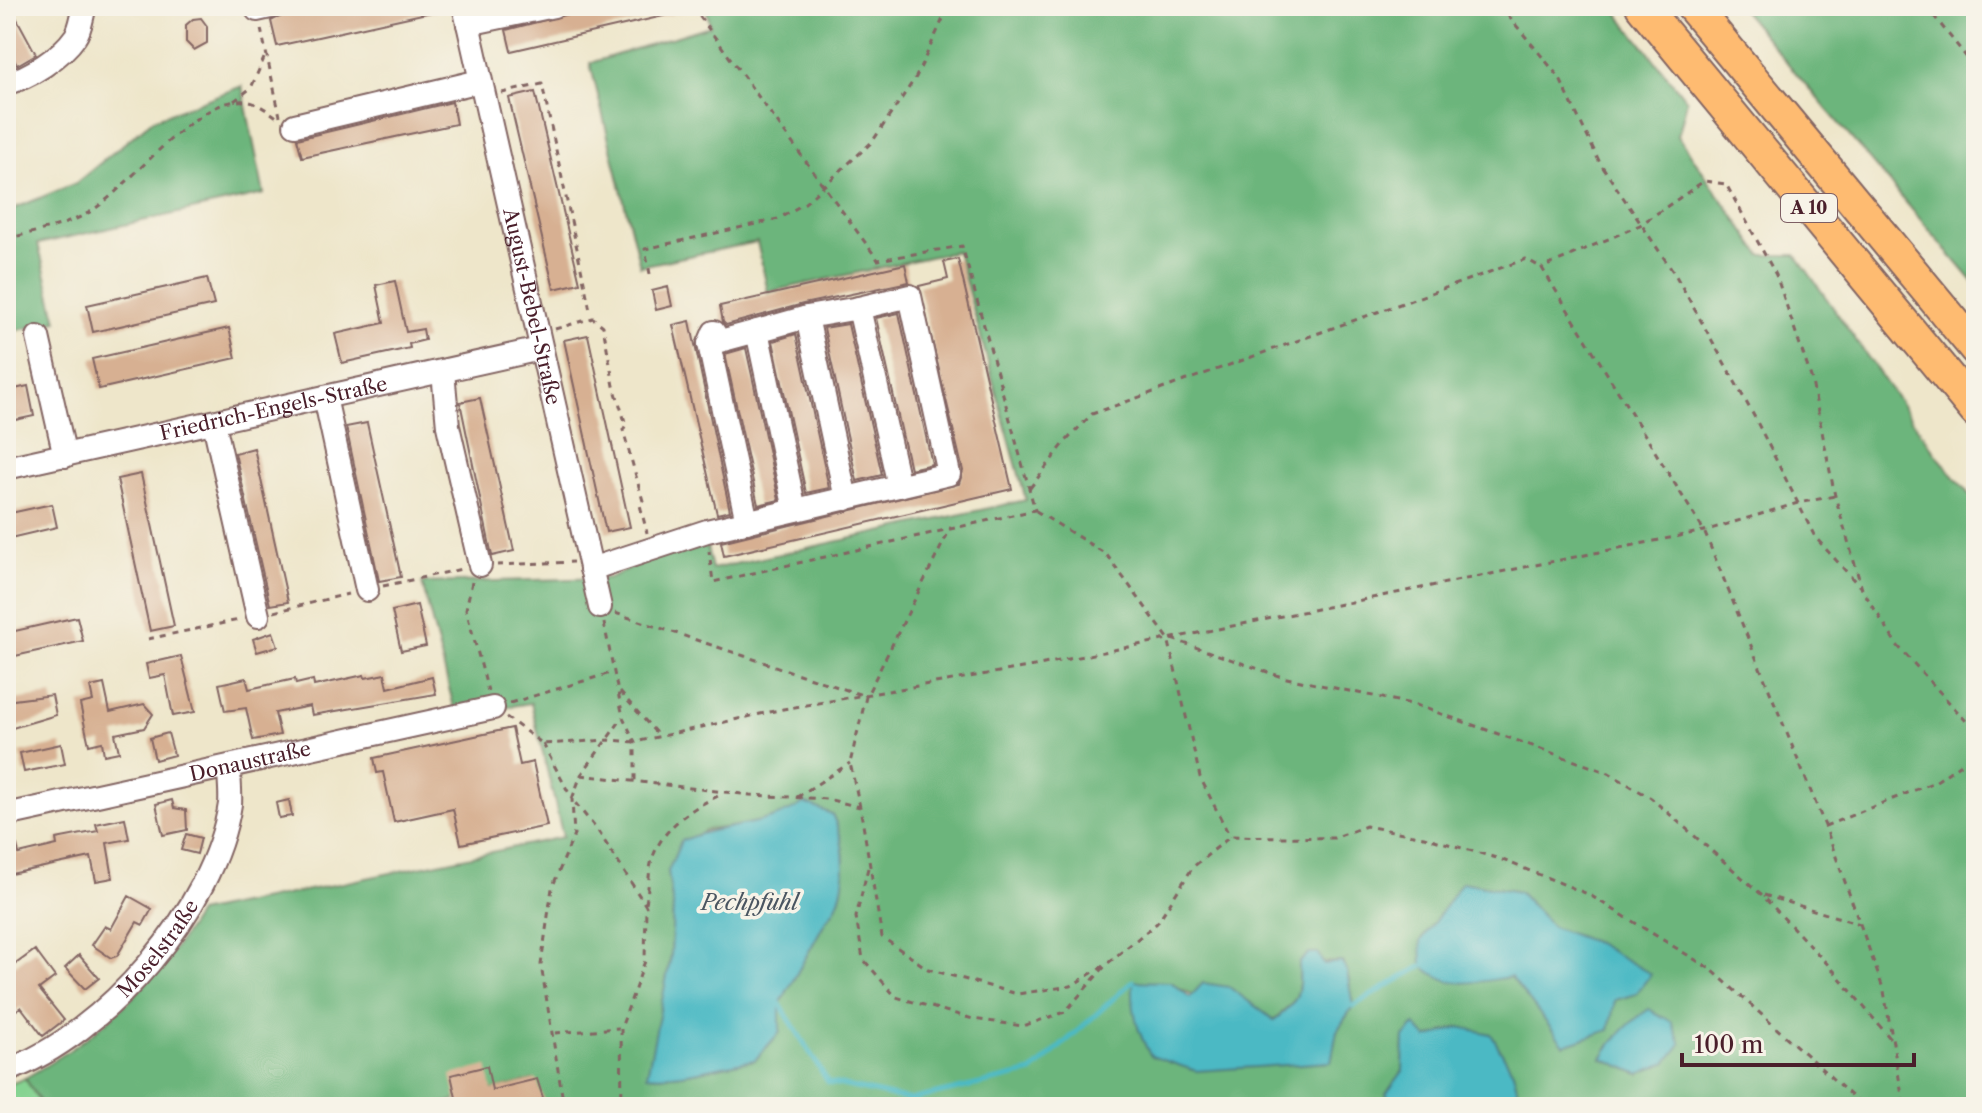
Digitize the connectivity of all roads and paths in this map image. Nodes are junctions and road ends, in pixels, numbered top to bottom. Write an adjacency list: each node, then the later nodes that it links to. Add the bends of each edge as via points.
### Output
1 (85, 6): 15 (street, via 77,35 64,48)
2 (554, 6): 9 (street)
3 (949, 6): 22 (path, via 916,77 872,142 824,186 778,219 645,249)
4 (1500, 6): 19 (path, via 1559,77 1600,163)
5 (1642, 6): 32 (highway, A 10)
6 (1692, 6): 29 (highway, A 10)
7 (1926, 6): 12 (path)
8 (266, 8): 10 (path)
9 (466, 15): 14 (street, August-Bebel-Straße)
10 (266, 56): 17 (path, via 251,88); 17 (path, via 281,120 260,105)
11 (1976, 59): 12 (path)
12 (1970, 62): 13 (path)
13 (1976, 69)
14 (480, 81): 18 (street); 28 (street, August-Bebel-Straße)
15 (6, 83)
16 (501, 93): 24 (path, via 542,84)
17 (227, 104): 20 (path, via 163,145 88,213)
18 (295, 125)
19 (1640, 225): 21 (path); 38 (path, via 1704,181 1726,184 1776,275 1811,377); 40 (path, via 1676,276)
20 (6, 239)
21 (1542, 268): 37 (path, via 1526,259 1461,279 1353,323 1092,414); 45 (path)
22 (650, 274)
23 (859, 308): 25 (street); 36 (street); 36 (street, via 910,296 949,474)
24 (590, 310)
25 (807, 317): 26 (street); 39 (street)
26 (757, 331): 41 (street); 43 (street, via 712,337)
27 (38, 337): 34 (street)
28 (546, 340): 30 (street, Friedrich-Engels-Straße); 46 (path, via 593,318 603,326); 48 (street, August-Bebel-Straße)
29 (1976, 349)
30 (443, 372): 31 (street, Friedrich-Engels-Straße); 47 (street, via 448,426)
31 (325, 397): 33 (street, Friedrich-Engels-Straße); 50 (street)
32 (1976, 411)
33 (214, 423): 34 (street, Friedrich-Engels-Straße); 52 (street)
34 (65, 456): 35 (street, Friedrich-Engels-Straße)
35 (6, 468)
36 (899, 486): 39 (street)
37 (1029, 489)
38 (1835, 496): 40 (path); 49 (path)
39 (846, 499): 41 (street)
40 (1798, 503): 45 (path); 49 (path, via 1815,537)
41 (795, 510): 43 (street)
42 (1035, 510): 53 (path, via 1106,554)
43 (747, 522): 44 (street)
44 (707, 531): 46 (street); 56 (path, via 713,582 951,527)
45 (1704, 531): 53 (path); 74 (path)
46 (651, 549): 48 (street)
47 (480, 565): 57 (path, via 466,609)
48 (591, 569): 51 (street, August-Bebel-Straße)
49 (1862, 589): 59 (path, via 1897,645)
50 (367, 590)
51 (600, 607): 54 (path); 56 (path)
52 (258, 616)
53 (1168, 638): 56 (path); 75 (path, via 1200,777); 77 (path, via 1282,677 1416,705 1609,773 1651,798)
54 (614, 672): 55 (path); 57 (path)
55 (618, 689): 58 (path); 60 (path)
56 (866, 697): 60 (path); 65 (path)
57 (493, 708): 63 (path); 66 (street, Donaustraße)
58 (623, 717): 61 (path); 62 (path)
59 (1976, 732)
60 (657, 735): 62 (path)
61 (609, 740): 62 (path); 63 (path); 67 (path)
62 (635, 742): 68 (path)
63 (543, 744): 71 (path)
64 (1976, 753): 74 (path, via 1935,782)
65 (850, 763): 70 (path); 72 (path)
66 (229, 767): 73 (street, Donaustraße); 84 (street, Moselstraße, via 230,804 189,911 108,1005 78,1031)
67 (581, 775): 68 (path); 71 (path)
68 (635, 782): 69 (path)
69 (727, 792): 70 (path); 78 (path, via 687,813 665,835 653,855)
70 (797, 797): 72 (path)
71 (572, 799): 78 (path); 82 (path, via 574,835 552,888 541,965)
72 (860, 807): 76 (path)
73 (6, 815)
74 (1825, 826): 79 (path)
75 (1230, 837): 80 (path, via 1193,867 1157,923); 87 (path, via 1334,838 1366,826 1500,859 1588,894 1712,970)
76 (869, 864): 80 (path, via 882,937 928,969 1017,994 1071,986); 80 (path, via 856,917 863,959 896,997 973,1019 1023,1026 1065,1012)
77 (1761, 894): 79 (path); 83 (path)
78 (646, 906): 81 (path, via 645,961)
79 (1860, 924): 83 (path, via 1884,991)
80 (1108, 963)
81 (621, 1028): 82 (path); 86 (path)
82 (555, 1033): 85 (path)
83 (1894, 1044): 88 (path)
84 (6, 1071)
85 (564, 1107)
86 (622, 1107)
87 (1864, 1107)
88 (1904, 1107)

